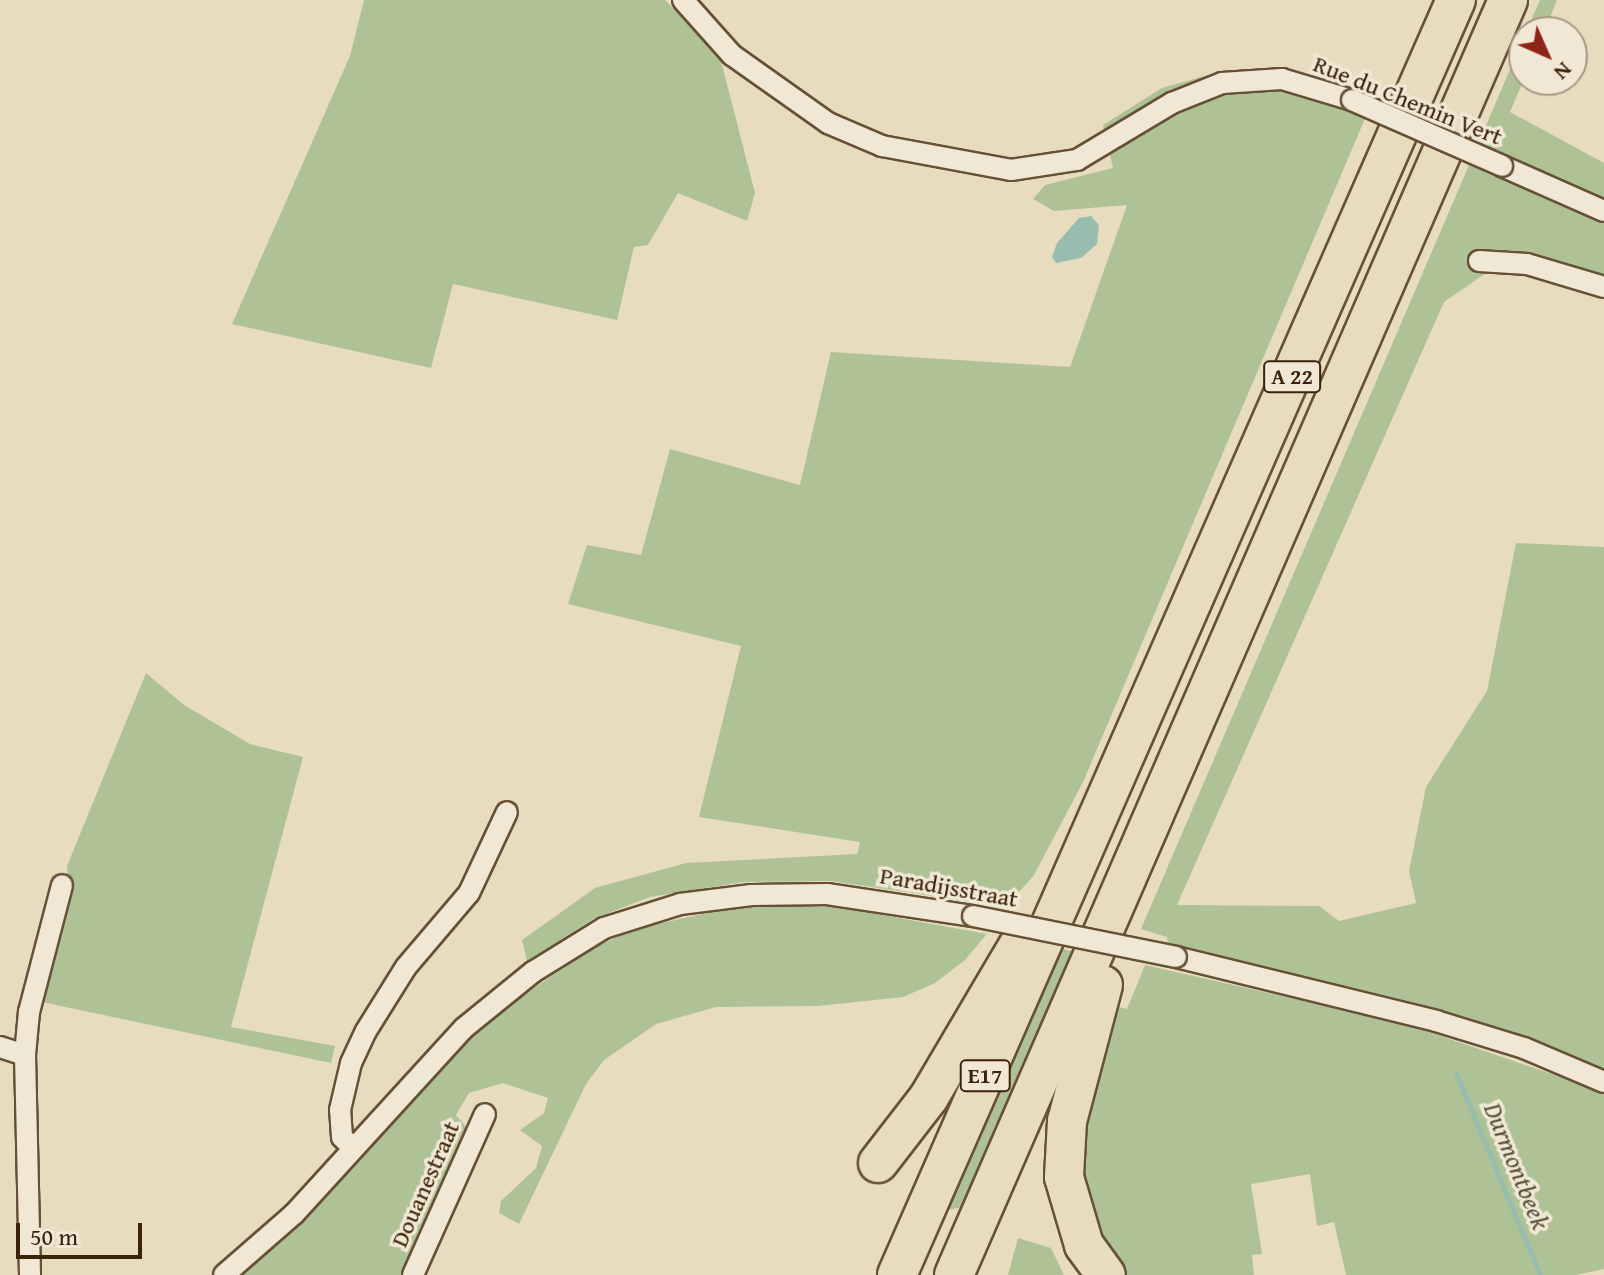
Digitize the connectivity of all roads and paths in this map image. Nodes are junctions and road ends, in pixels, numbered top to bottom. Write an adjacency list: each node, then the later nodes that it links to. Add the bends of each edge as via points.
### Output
1 (683, 0): 6 (street, Rue du Chemin Vert, bridge, via 739,61 828,123 882,146 1011,170 1077,160 1172,103 1222,83 1282,79 1352,100)
2 (1449, 0): 5 (highway)
3 (1456, 0): 5 (highway, A 22)
4 (1508, 0): 10 (highway, A 22)
5 (1440, 40): 9 (highway, A 22)
6 (1604, 211)
7 (1479, 261): 8 (street, via 1527,264)
8 (1604, 287)
9 (1144, 715): 12 (highway, A 22); 21 (highway, via 1107,765 972,1029)
10 (1168, 784): 13 (highway, A 22); 15 (highway, via 1141,883)
11 (507, 812): 20 (street, via 469,893 382,1000 361,1042 340,1110 342,1137)
12 (1073, 877): 25 (highway, E17)
13 (1125, 882): 26 (highway, E17)
14 (62, 885): 17 (street, via 29,1012)
15 (1119, 935): 27 (highway, via 1083,1014 1053,1127 1048,1178 1052,1218); 28 (highway, via 1067,1121 1064,1177 1084,1245)
16 (0, 1047): 17 (street)
17 (25, 1055): 22 (street)
18 (1604, 1082): 20 (street, Paradijsstraat, bridge, via 1524,1048 1436,1021 1176,957 973,916 827,894 751,895 680,904 604,928 533,972 464,1028)
19 (485, 1114): 24 (street, Douanestraat)
20 (352, 1147): 23 (street, Paradijsstraat, via 294,1214)
21 (878, 1163)
22 (30, 1275)
23 (224, 1275)
24 (413, 1275)
25 (897, 1275)
26 (954, 1275)
27 (1075, 1275)
28 (1106, 1275)

